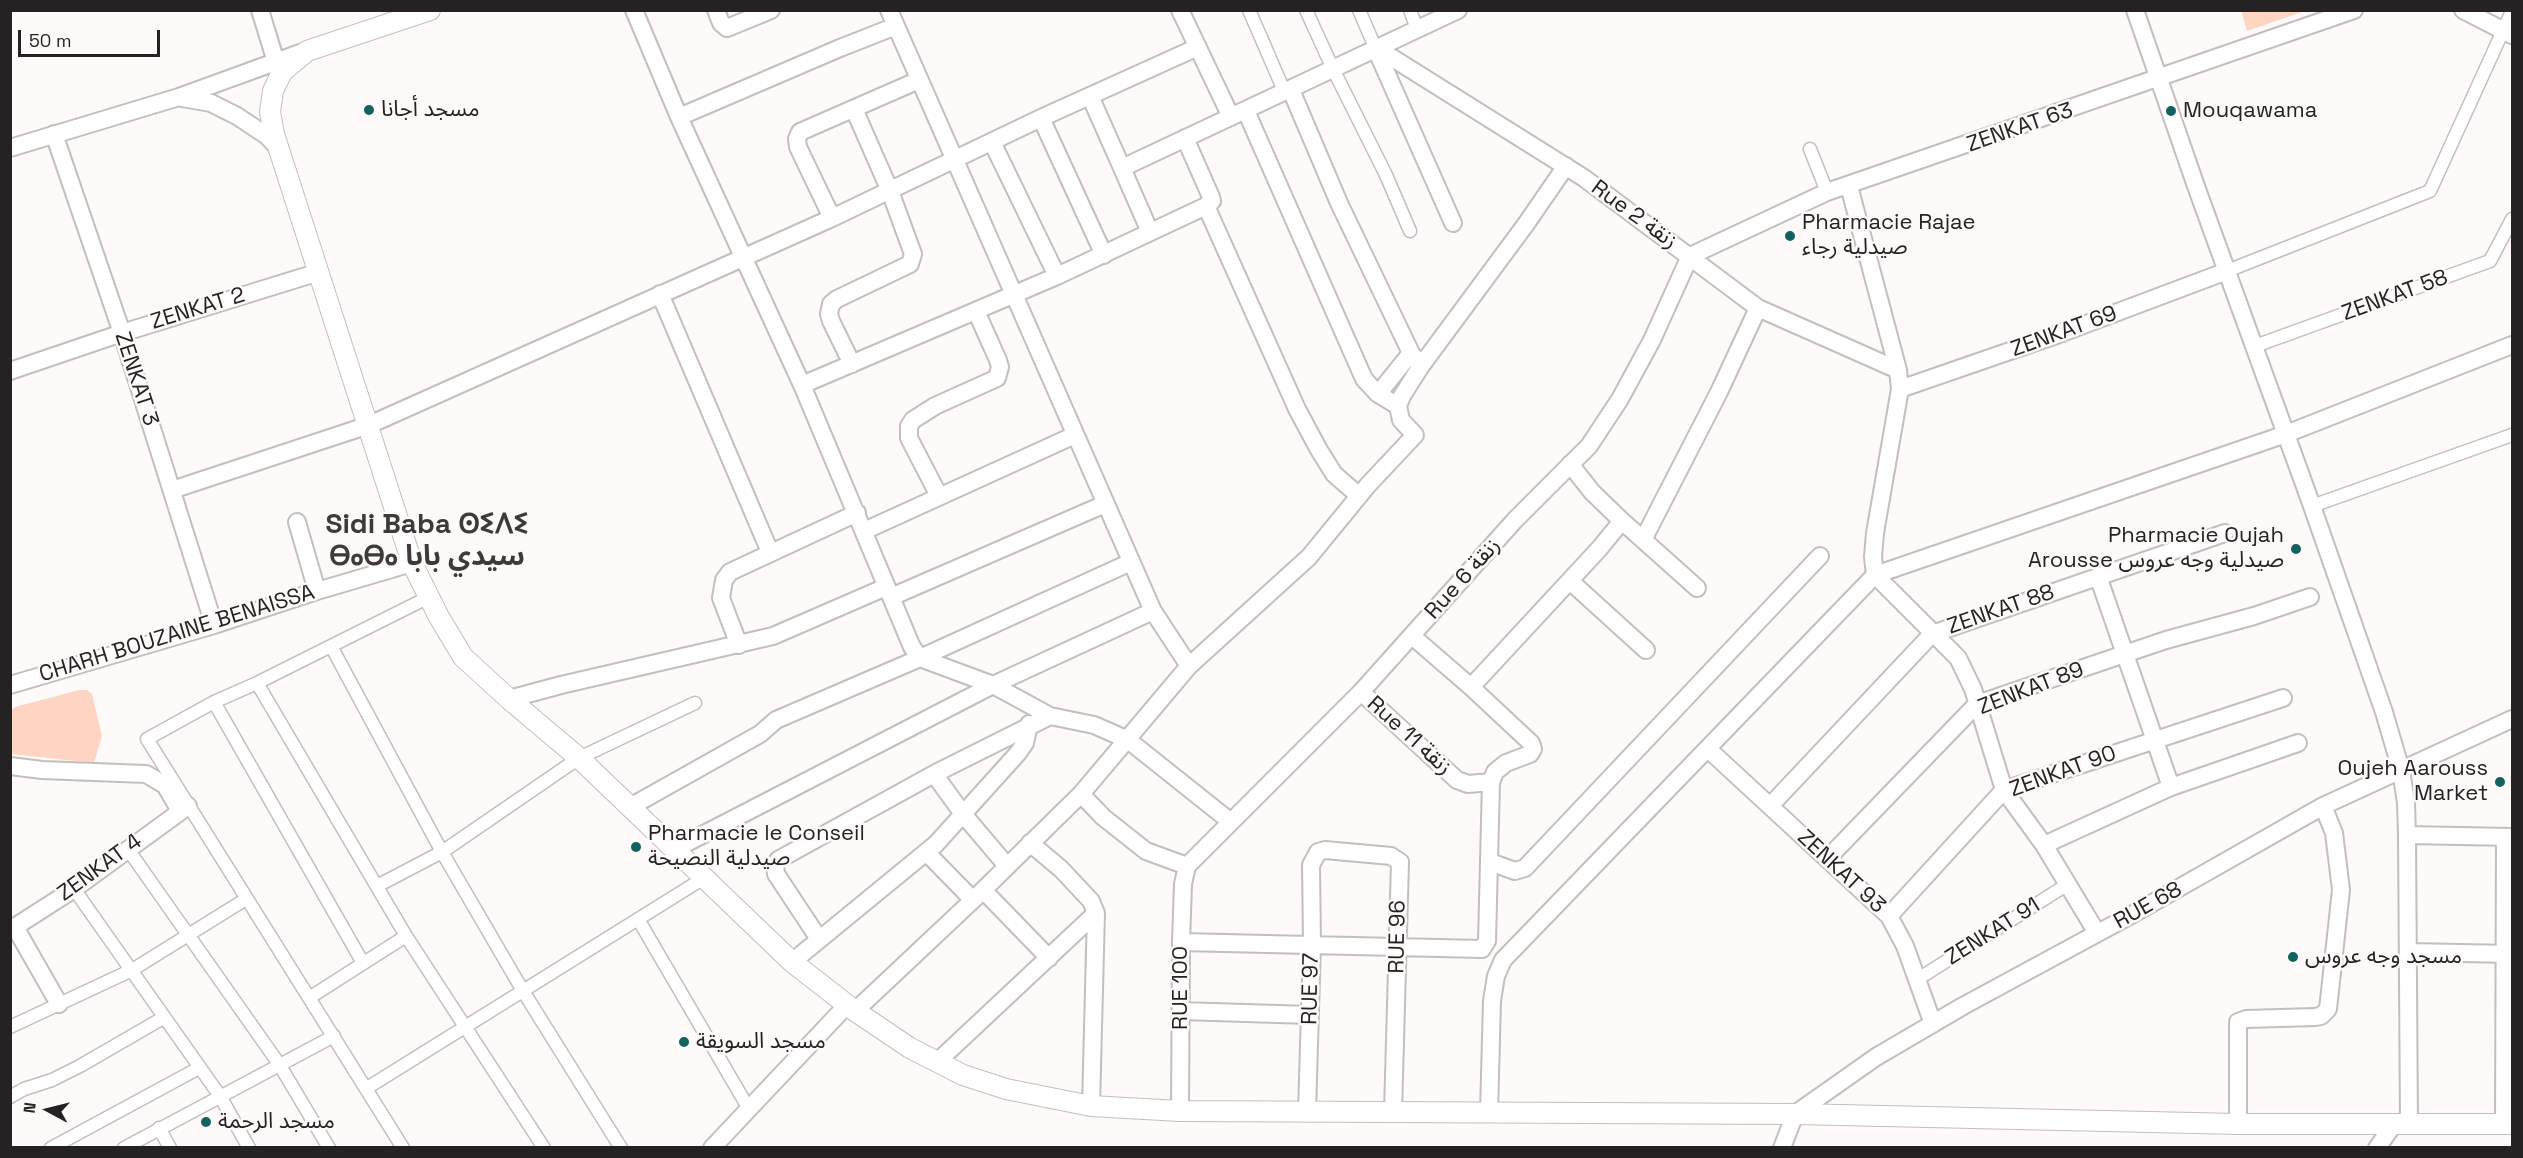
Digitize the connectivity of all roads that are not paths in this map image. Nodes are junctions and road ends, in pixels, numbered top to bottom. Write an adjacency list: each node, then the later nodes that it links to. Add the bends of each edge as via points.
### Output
1 (260, 10): 23 (street)
2 (430, 10): 22 (street)
3 (634, 10): 36 (street)
4 (716, 10): 5 (street, via 727,28)
5 (771, 10)
6 (889, 10): 17 (street)
7 (1180, 10): 20 (street)
8 (1249, 10): 29 (street)
9 (1306, 10): 24 (street)
10 (1359, 10): 21 (street)
11 (1410, 10): 18 (street)
12 (1458, 10): 18 (street)
13 (2135, 10): 27 (street)
14 (2354, 10): 27 (street, ZENKAT 63)
15 (2463, 10): 19 (street)
16 (2512, 11): 19 (street)
17 (896, 26): 28 (street); 36 (street)
18 (1417, 29): 21 (street)
19 (2508, 32): 59 (street, via 2430,191)
20 (1198, 47): 31 (street); 35 (street)
21 (1375, 47): 24 (street); 45 (street, Rue 2 زنقة); 53 (street)
22 (307, 51): 23 (street); 30 (street, via 282,72)
23 (276, 62): 25 (street)
24 (1333, 69): 29 (street); 54 (street)
25 (252, 70): 26 (street); 30 (street, via 269,76)
26 (232, 78): 32 (street); 34 (street, via 219,96 223,106)
27 (2160, 78): 47 (street, ZENKAT 63); 59 (street)
28 (919, 80): 33 (street); 44 (street)
29 (1288, 92): 35 (street); 69 (street)
30 (272, 96): 34 (street, via 264,114 258,117); 43 (street, via 271,123)
31 (1090, 96): 37 (street); 46 (street)
32 (179, 97): 34 (street, via 211,103); 38 (street)
33 (854, 109): 48 (street); 51 (street, via 800,132 797,139)
34 (234, 114): 43 (street, via 267,136)
35 (1239, 114): 39 (street); 75 (street, via 1364,379)
36 (679, 117): 57 (street)
37 (1041, 118): 40 (street); 56 (street)
38 (54, 134): 41 (street); 66 (street, ZENKAT 3)
39 (1185, 138): 46 (street); 50 (street, via 1211,197)
40 (993, 142): 44 (street); 61 (street)
41 (10, 148)
42 (1810, 149): 49 (street)
43 (280, 151): 60 (street)
44 (956, 161): 48 (street); 63 (street)
45 (1566, 166): 58 (street, Rue 2 زنقة); 69 (street, via 1526,224)
46 (1122, 168): 55 (street)
47 (1849, 186): 49 (street, ZENKAT 63); 71 (street)
48 (890, 191): 51 (street); 70 (street, via 910,241 912,261 831,304 831,321)
49 (1827, 192): 58 (street, ZENKAT 63)
50 (1206, 206): 55 (street); 83 (street, via 1319,450 1334,474)
51 (832, 218): 57 (street)
52 (2512, 219): 68 (street, ZENKAT 58, via 2490,261)
53 (1453, 223)
54 (1410, 231)
55 (1150, 232): 56 (street)
56 (1104, 255): 61 (street)
57 (742, 256): 62 (street); 73 (street)
58 (1690, 256): 64 (street, Rue 2 زنقة); 81 (street, Rue 6 زنقة, via 1620,399 1589,446)
59 (2227, 271): 68 (street); 74 (street, ZENKAT 69)
60 (319, 272): 66 (street, ZENKAT 2); 77 (street)
61 (1057, 276): 63 (street)
62 (660, 294): 77 (street); 93 (street)
63 (1014, 295): 65 (street); 79 (street)
64 (1758, 308): 71 (street, Rue 2 زنقة); 92 (street)
65 (976, 311): 70 (street); 84 (street, via 998,360 998,378 935,406 909,426 909,438)
66 (122, 333): 72 (street, ZENKAT 2); 82 (street, ZENKAT 3)
67 (2512, 345): 78 (street)
68 (2255, 346): 78 (street)
69 (1416, 359): 75 (street); 76 (street)
70 (852, 364): 73 (street)
71 (1898, 370): 74 (street)
72 (10, 371)
73 (802, 385): 87 (street)
74 (1900, 389): 97 (street, via 1875,532)
75 (1378, 394): 76 (street)
76 (1398, 405): 83 (street, via 1401,420 1416,435)
77 (369, 424): 82 (street); 96 (street)
78 (2286, 434): 86 (street); 97 (street)
79 (1075, 435): 84 (street); 85 (street)
80 (2512, 435): 86 (street)
81 (1570, 464): 88 (street); 108 (street, Rue 6 زنقة)
82 (172, 490): 106 (street, ZENKAT 3)
83 (1358, 495): 114 (street, via 1310,557)
84 (939, 496): 90 (street)
85 (1105, 504): 95 (street); 102 (street)
86 (2313, 506): 134 (street)
87 (857, 513): 90 (street); 93 (street)
88 (1622, 521): 92 (street); 99 (street)
89 (297, 522): 101 (street)
90 (864, 531): 102 (street)
91 (2225, 533): 98 (street, ZENKAT 88)
92 (1643, 540): 100 (street)
93 (770, 552): 109 (street, via 737,567 724,580 721,598)
94 (1820, 556): 155 (street, via 1525,868 1515,871)
95 (1131, 562): 105 (street); 113 (street)
96 (412, 563): 101 (street, CHARH BOUZAINE BENAISSA); 103 (street)
97 (1875, 575): 107 (street); 131 (street)
98 (2098, 576): 107 (street, ZENKAT 88); 112 (street)
99 (1570, 581): 111 (street); 118 (street)
100 (1697, 588)
101 (317, 591): 106 (street, CHARH BOUZAINE BENAISSA)
102 (889, 592): 109 (street); 113 (street)
103 (429, 597): 110 (street); 121 (street, via 463,657)
104 (2310, 597): 112 (street, ZENKAT 89)
105 (1153, 611): 114 (street); 117 (street)
106 (214, 625): 116 (street, CHARH BOUZAINE BENAISSA)
107 (1932, 634): 124 (street, via 1958,658); 140 (street, ZENKAT 88)
108 (1412, 636): 118 (street); 119 (street, Rue 6 زنقة)
109 (739, 645): 121 (street)
110 (332, 646): 115 (street); 152 (street)
111 (1646, 650)
112 (2126, 654): 124 (street, ZENKAT 89); 129 (street)
113 (920, 658): 117 (street); 142 (street, via 776,720 760,734)
114 (1189, 666): 128 (street)
115 (257, 683): 122 (street); 161 (street)
116 (10, 685)
117 (993, 685): 125 (street); 151 (street)
118 (1471, 687): 136 (street, via 1533,749 1495,771)
119 (1360, 692): 136 (street, Rue 11 زنقة, via 1457,780 1468,784); 145 (street, Rue 6 زنقة)
120 (2283, 698): 129 (street, ZENKAT 90)
121 (509, 699): 132 (street)
122 (214, 702): 143 (street, via 147,740); 180 (street)
123 (695, 703): 132 (street)
124 (1977, 704): 138 (street); 154 (street, ZENKAT 89)
125 (1050, 716): 127 (street); 128 (street, via 1094,725)
126 (2512, 719): 134 (street, RUE 68)
127 (1029, 724): 135 (street); 144 (street, via 1018,753)
128 (1128, 740): 139 (street); 145 (street)
129 (2153, 740): 137 (street); 138 (street, ZENKAT 90)
130 (2298, 743): 137 (street)
131 (1708, 749): 140 (street, ZENKAT 93); 205 (street, via 1503,960 1492,1001)
132 (579, 758): 142 (street); 152 (street)
133 (10, 766): 143 (street, via 146,774 165,785)
134 (2401, 770): 141 (street, RUE 68); 146 (street)
135 (934, 774): 144 (street); 172 (street, via 778,860 776,874)
136 (1491, 782): 155 (street)
137 (2171, 787): 149 (street)
138 (2004, 790): 149 (street); 166 (street, ZENKAT 90)
139 (1081, 794): 148 (street); 158 (street, via 1146,851)
140 (1770, 806): 154 (street, ZENKAT 93)
141 (2323, 806): 169 (street, RUE 68); 207 (street, via 2334,834 2341,890 2328,1009 2315,1017 2246,1018 2238,1022)
142 (630, 807): 151 (street)
143 (184, 808): 150 (street, ZENKAT 4); 164 (street)
144 (963, 814): 153 (street); 157 (street)
145 (1232, 822): 158 (street, Rue 6 زنقة)
146 (2407, 836): 147 (street); 176 (street)
147 (2509, 837): 177 (street)
148 (1030, 843): 157 (street); 165 (street, via 1061,869 1091,901)
149 (2044, 845): 160 (street)
150 (127, 848): 162 (street, ZENKAT 4); 170 (street)
151 (673, 850): 159 (street)
152 (442, 852): 161 (street); 183 (street)
153 (927, 853): 163 (street); 172 (street)
154 (1827, 860): 166 (street, ZENKAT 93)
155 (1490, 862): 175 (street, via 1487,941 1482,949)
156 (1311, 865): 174 (street, RUE 97); 175 (street, RUE 96, via 1318,852 1325,850 1397,858)
157 (1007, 866): 163 (street)
158 (1187, 866): 173 (street, RUE 100)
159 (704, 878): 167 (street); 179 (street)
160 (2068, 884): 169 (street); 182 (street, ZENKAT 91)
161 (377, 886): 171 (street)
162 (74, 889): 168 (street, ZENKAT 4); 181 (street)
163 (978, 895): 178 (street); 186 (street)
164 (246, 898): 170 (street); 184 (street)
165 (1096, 913): 178 (street); 200 (street)
166 (1889, 916): 182 (street, ZENKAT 93)
167 (638, 919): 183 (street); 201 (street)
168 (13, 928): 185 (street)
169 (2097, 933): 190 (street, RUE 68)
170 (188, 934): 181 (street); 195 (street)
171 (406, 936): 180 (street); 191 (street)
172 (819, 939): 179 (street)
173 (1181, 942): 174 (street); 187 (street, RUE 100)
174 (1312, 944): 175 (street); 188 (street, RUE 97)
175 (1398, 946): 204 (street, RUE 96)
176 (2409, 952): 177 (street); 208 (street)
177 (2509, 954): 209 (street)
178 (1049, 958): 194 (street)
179 (792, 962): 186 (street)
180 (363, 963): 184 (street)
181 (132, 970): 185 (street); 189 (street)
182 (1918, 979): 190 (street, ZENKAT 93)
183 (523, 991): 191 (street); 218 (street)
184 (309, 998): 193 (street)
185 (59, 1004): 192 (street)
186 (851, 1008): 194 (street); 201 (street)
187 (1181, 1011): 188 (street); 202 (street, RUE 100)
188 (1310, 1015): 203 (street, RUE 97)
189 (163, 1018): 196 (street); 199 (street, via 80,1066)
190 (1933, 1024): 206 (street, RUE 68, via 1876,1057)
191 (466, 1027): 197 (street); 217 (street)
192 (10, 1028)
193 (334, 1036): 195 (street); 197 (street)
194 (937, 1062): 200 (street, via 1006,1089)
195 (279, 1064): 198 (street); 215 (street)
196 (199, 1068): 198 (street); 211 (street)
197 (367, 1088): 216 (street)
198 (220, 1096): 210 (street); 214 (street)
199 (10, 1098)
200 (1091, 1106): 202 (street)
201 (749, 1109): 219 (street)
202 (1180, 1111): 203 (street)
203 (1307, 1112): 204 (street)
204 (1393, 1112): 205 (street)
205 (1489, 1113): 206 (street)
206 (1795, 1114): 207 (street); 220 (street)
207 (2238, 1124): 208 (street)
208 (2401, 1124): 209 (street); 221 (street)
209 (2508, 1124)
210 (159, 1128): 212 (street); 213 (street)
211 (51, 1148)
212 (124, 1148)
213 (170, 1148)
214 (249, 1148)
215 (329, 1148)
216 (403, 1148)
217 (544, 1148)
218 (621, 1148)
219 (712, 1148)
220 (1782, 1148)
221 (2377, 1148)

